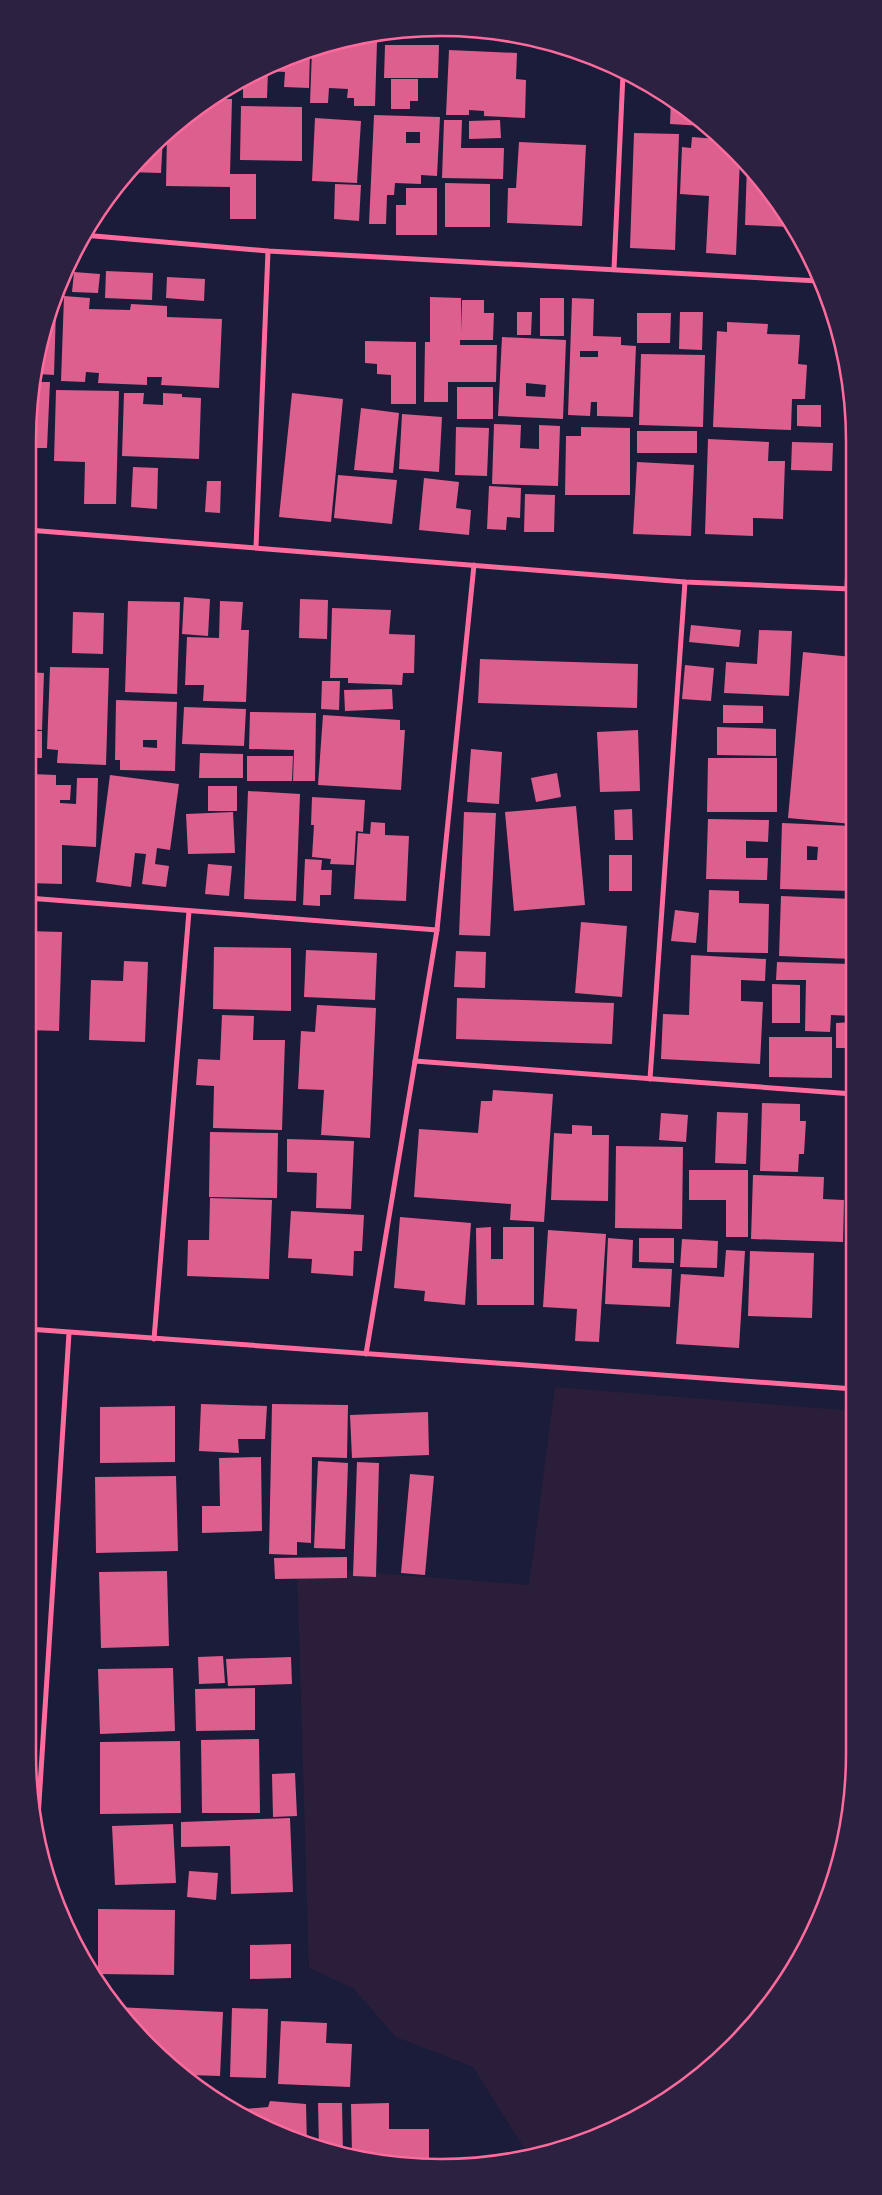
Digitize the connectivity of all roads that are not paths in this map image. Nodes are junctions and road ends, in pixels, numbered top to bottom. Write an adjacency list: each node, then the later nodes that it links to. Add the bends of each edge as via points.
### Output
1 (623, 79): 4 (street)
2 (92, 236): 3 (street)
3 (268, 251): 4 (street); 7 (street)
4 (614, 269): 5 (street)
5 (813, 281)
6 (36, 531): 7 (street)
7 (256, 548): 8 (street)
8 (474, 564): 9 (street); 13 (street)
9 (685, 582): 10 (street); 15 (street)
10 (846, 588)
11 (36, 899): 12 (street)
12 (188, 911): 13 (street); 19 (street)
13 (437, 930): 14 (street)
14 (415, 1061): 15 (street); 20 (street)
15 (650, 1079): 16 (street)
16 (846, 1093)
17 (36, 1330): 18 (street)
18 (69, 1333): 19 (street); 22 (street)
19 (154, 1339): 20 (street)
20 (366, 1354): 21 (street)
21 (846, 1387)
22 (39, 1800)

